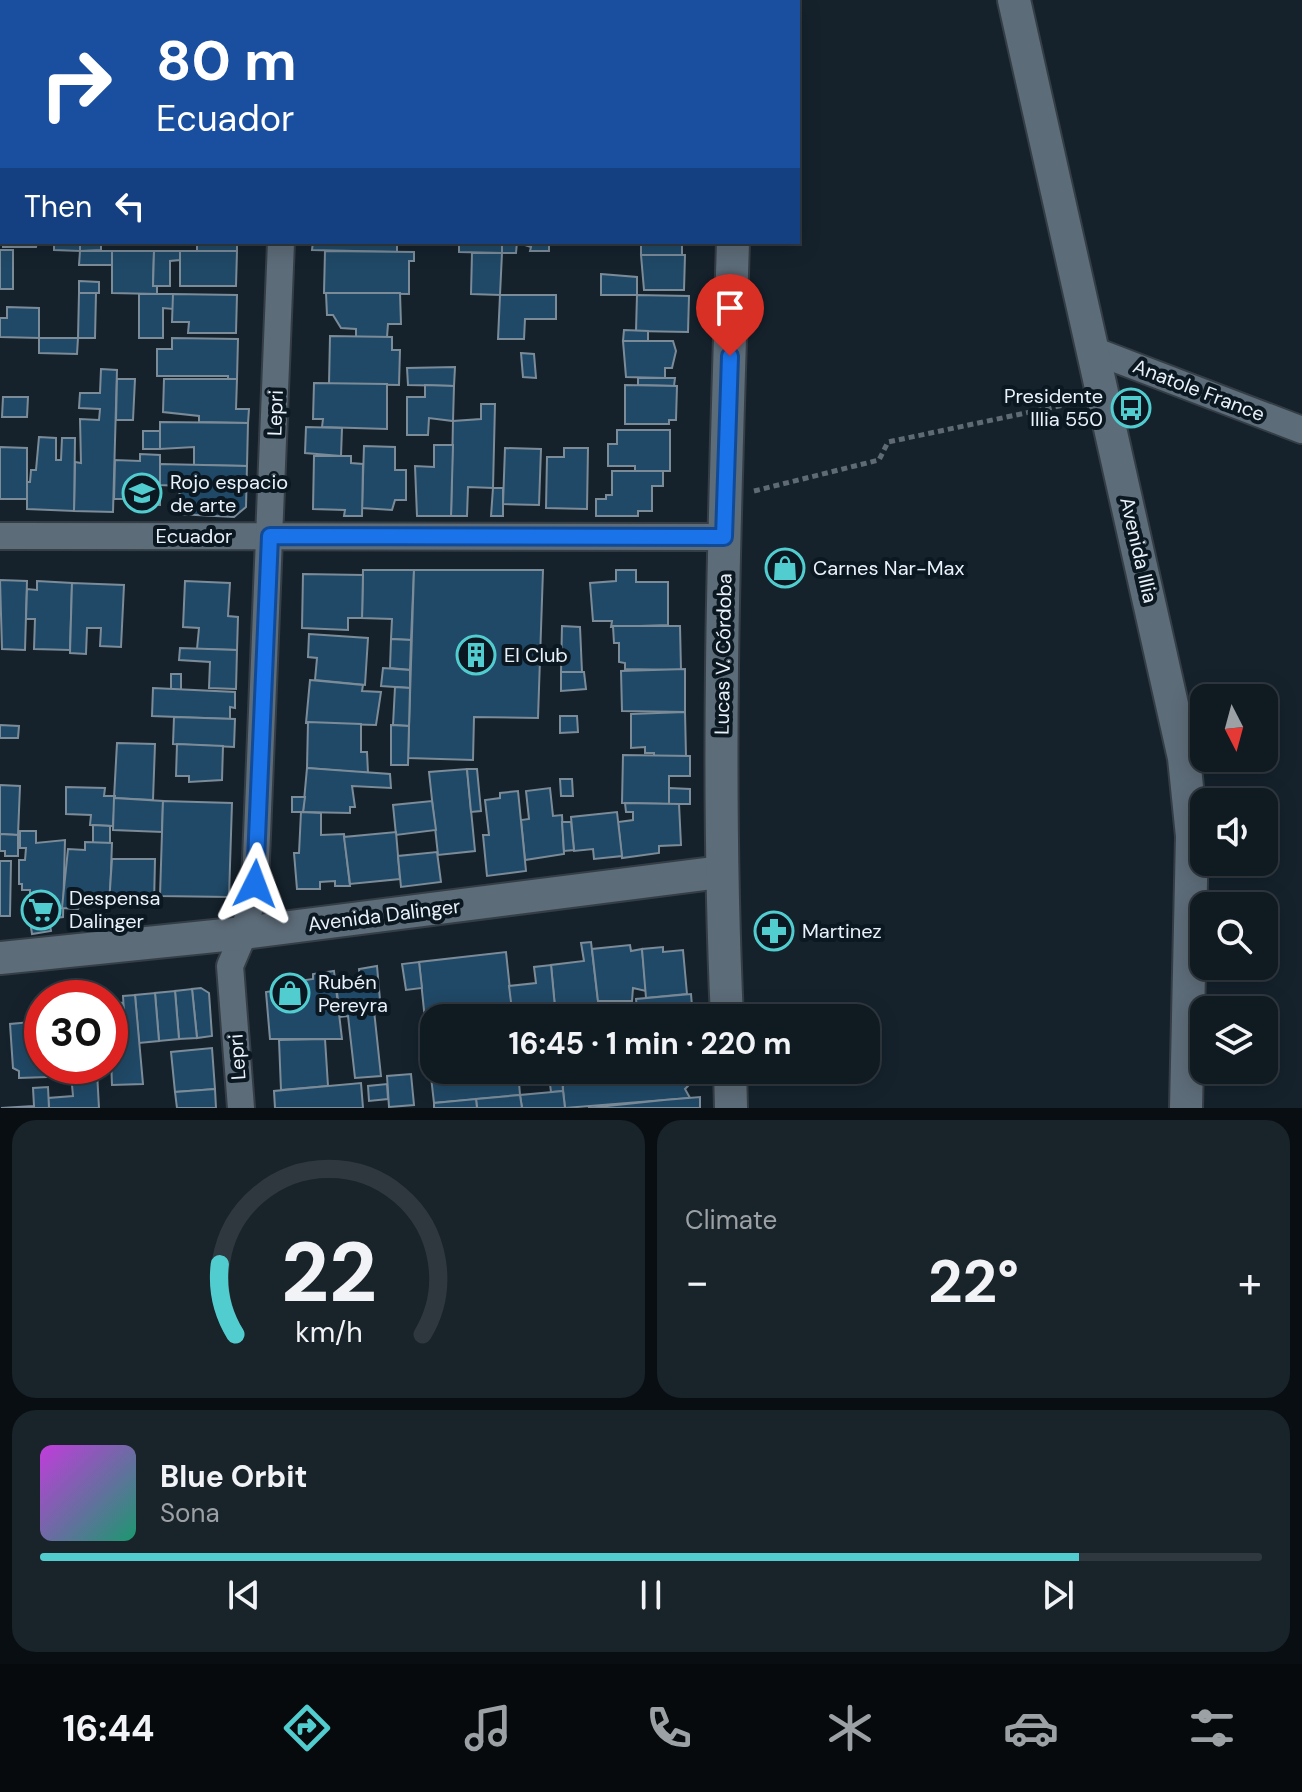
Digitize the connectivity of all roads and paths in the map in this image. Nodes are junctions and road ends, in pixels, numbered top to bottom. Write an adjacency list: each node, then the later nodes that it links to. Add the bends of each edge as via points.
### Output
1 (1014, 0): 4 (street, Avenida Illia)
2 (281, 244): 9 (street, Lepri)
3 (733, 244): 7 (street, Lucas V. Córdoba)
4 (1095, 351): 5 (street, Avenida Illia); 6 (street, Anatole France)
5 (1105, 396): 7 (path, via 888,442 879,460); 18 (street, Avenida Illia, via 1184,758 1192,836)
6 (1302, 430)
7 (726, 498): 10 (street, Lucas V. Córdoba)
8 (0, 536): 9 (street, Ecuador)
9 (270, 536): 10 (street, Ecuador); 12 (street, Lepri, via 255,884)
10 (724, 537): 11 (street, Lucas V. Córdoba)
11 (721, 872): 12 (street, Avenida Dalinger); 14 (street, Lucas V. Córdoba)
12 (244, 933): 13 (street, Avenida Dalinger); 16 (street, Lepri, via 230,966)
13 (0, 958)
14 (726, 1004)
15 (730, 1084): 17 (street)
16 (241, 1108)
17 (731, 1108)
18 (1186, 1108)

